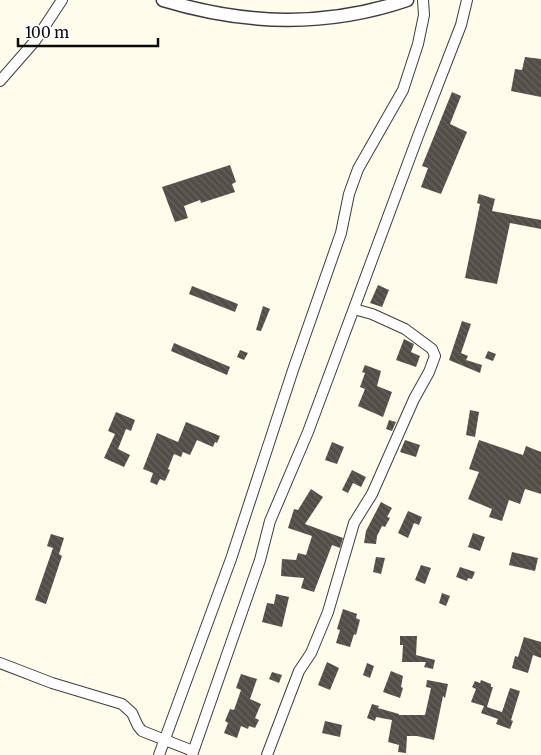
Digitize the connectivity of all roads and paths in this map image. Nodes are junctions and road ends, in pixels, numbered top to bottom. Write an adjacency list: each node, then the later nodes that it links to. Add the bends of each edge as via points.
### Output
1 (62, 0): 6 (street, via 35,41)
2 (163, 0): 3 (street, via 242,18 284,21 345,16)
3 (407, 0)
4 (423, 0): 9 (street, via 424,15 418,44 403,90 358,169 341,232 231,560)
5 (467, 0): 7 (street, via 461,25)
6 (0, 82)
7 (354, 309): 10 (street, via 300,454 270,521 260,560); 12 (street, via 405,329 432,349 434,356 372,494 354,523 328,612 299,671)
8 (0, 663): 9 (street, via 122,704 132,713 142,731)
9 (164, 740): 10 (street); 11 (street)
10 (192, 753)
11 (159, 755)
12 (267, 755)

